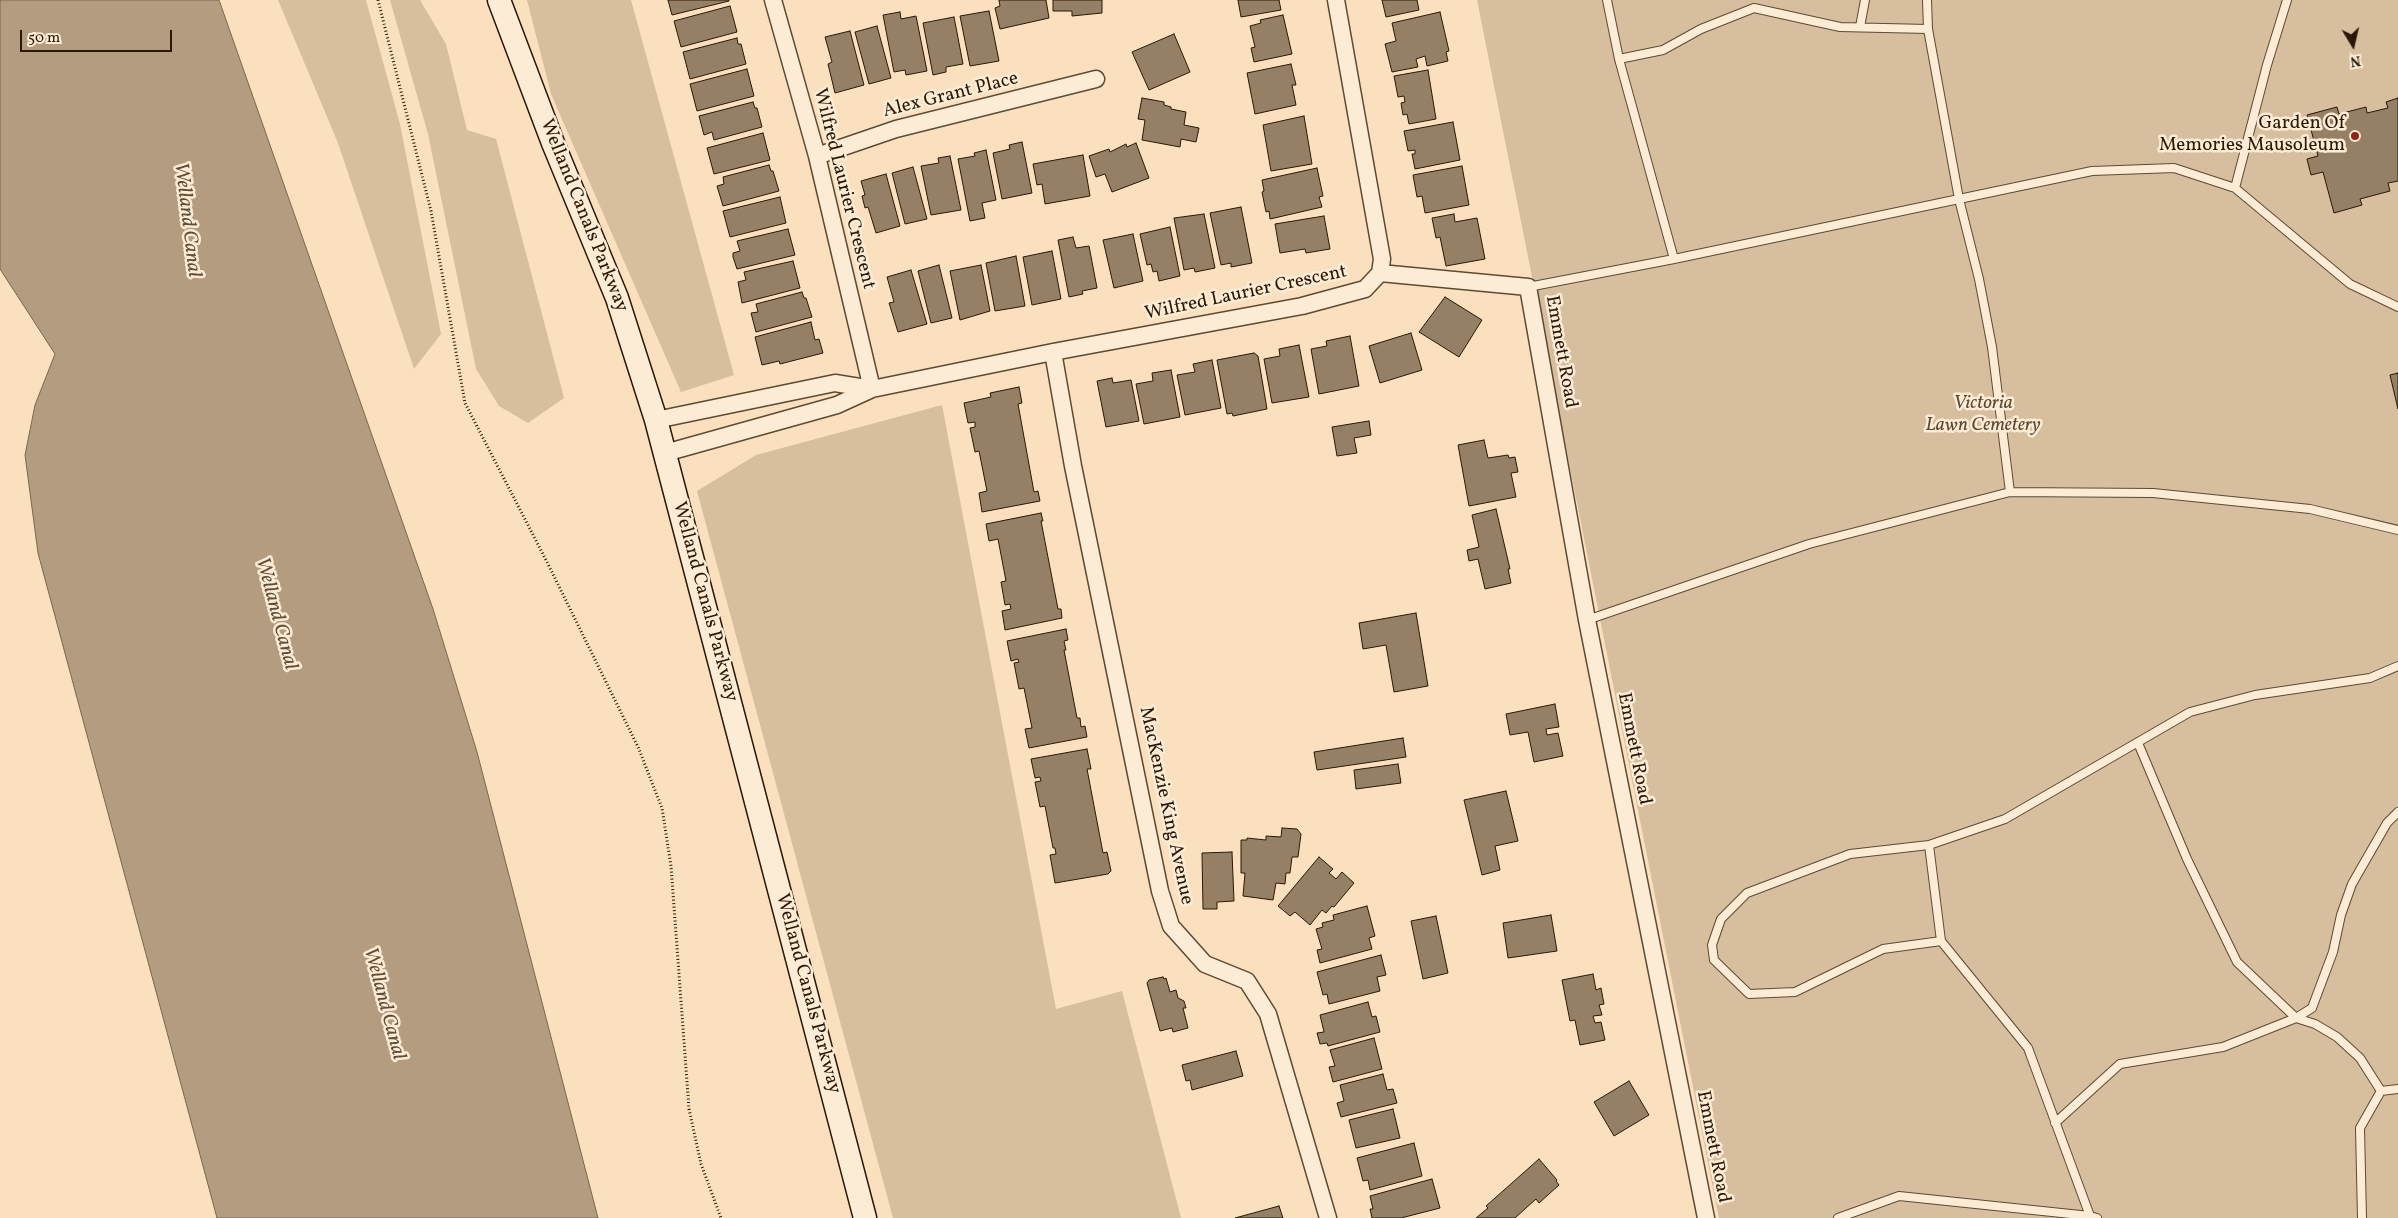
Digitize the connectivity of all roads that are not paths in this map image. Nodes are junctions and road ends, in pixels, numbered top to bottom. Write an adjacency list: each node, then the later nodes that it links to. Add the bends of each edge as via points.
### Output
1 (499, 0): 21 (main road, Welland Canals Parkway, via 617,298)
2 (772, 0): 12 (street, Wilfred Laurier Crescent)
3 (1336, 0): 16 (street, via 1382,259)
4 (1607, 0): 10 (lane)
5 (1865, 0): 8 (lane)
6 (1927, 0): 9 (lane)
7 (2287, 0): 13 (lane)
8 (1860, 28): 9 (lane); 10 (lane, via 1840,27 1754,8 1701,28 1663,50)
9 (1928, 29): 14 (lane)
10 (1619, 59): 15 (lane)
11 (1096, 79): 12 (street, Alex Grant Place, via 896,129)
12 (817, 156): 20 (street, Wilfred Laurier Crescent)
13 (2235, 188): 14 (lane, via 2174,168 2092,171); 18 (lane, via 2350,284)
14 (1959, 199): 15 (lane); 23 (lane, via 1992,347)
15 (1674, 259): 17 (lane)
16 (1380, 273): 17 (street); 19 (street, Wilfred Laurier Crescent, via 1365,289 1348,295)
17 (1528, 287): 25 (street, Emmett Road)
18 (2398, 307)
19 (1053, 352): 20 (street, Wilfred Laurier Crescent); 37 (street, MacKenzie King Avenue, via 1073,466 1160,891 1171,926 1205,964 1247,981 1268,1014)
20 (872, 389): 21 (street, Wilfred Laurier Crescent, via 835,383); 22 (street, Wilfred Laurier Crescent, via 837,405)
21 (656, 420): 22 (main road, Welland Canals Parkway)
22 (665, 453): 36 (main road, Welland Canals Parkway)
23 (2010, 492): 24 (lane, via 2153,493 2310,509); 25 (lane, via 1809,544)
24 (2398, 530)
25 (1587, 620): 38 (street, Emmett Road)
26 (2398, 666): 27 (lane, via 2370,678 2255,694 2190,712)
27 (2138, 743): 29 (lane, via 2005,819); 31 (lane, via 2187,859 2237,962)
28 (2398, 812): 31 (lane, via 2387,823 2352,884 2333,952 2312,1008)
29 (1928, 845): 30 (lane); 30 (lane, via 1850,854 1747,893 1721,919 1712,945 1714,960 1749,994 1795,992 1883,949)
30 (1941, 941): 34 (lane, via 2028,1048)
31 (2296, 1018): 33 (lane, via 2315,1024 2337,1037 2360,1058); 34 (lane, via 2223,1048 2120,1064)
32 (2398, 1089): 33 (lane)
33 (2381, 1091): 40 (lane, via 2360,1128)
34 (2055, 1123): 35 (lane)
35 (2094, 1217): 39 (lane, via 1899,1196)
36 (866, 1218)
37 (1328, 1218)
38 (1706, 1218)
39 (1838, 1218)
40 (2362, 1218)

